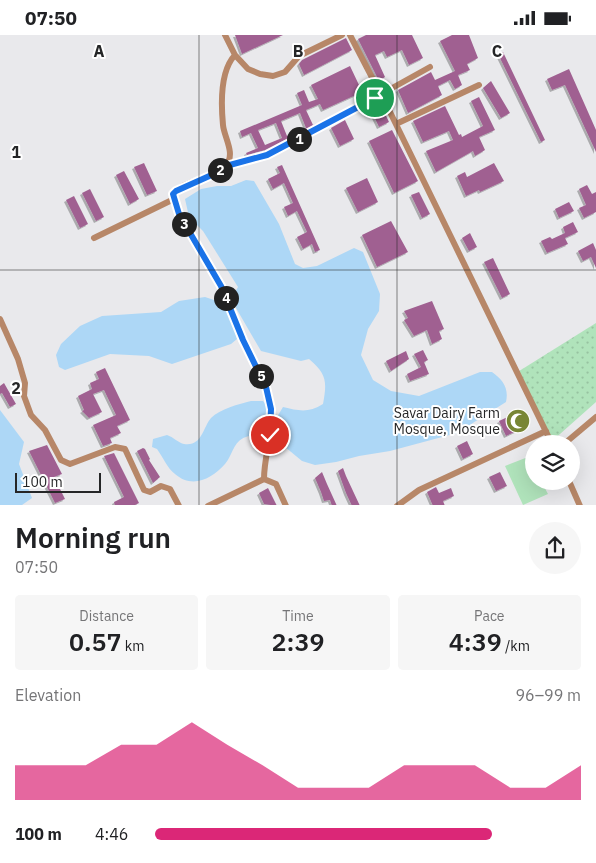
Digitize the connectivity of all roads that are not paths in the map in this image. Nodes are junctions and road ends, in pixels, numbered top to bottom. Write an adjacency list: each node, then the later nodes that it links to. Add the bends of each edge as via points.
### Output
1 (225, 35): 4 (street)
2 (342, 35): 4 (street, via 299,56 281,75 260,74 248,69)
3 (351, 35): 7 (street)
4 (235, 55): 9 (street, via 229,61 225,74 223,126 230,158)
5 (430, 67): 7 (street)
6 (480, 85): 8 (street)
7 (381, 95): 8 (street); 9 (street, via 267,155)
8 (396, 125): 14 (street)
9 (226, 166): 10 (street, via 176,191)
10 (174, 199): 11 (street); 17 (street, via 179,214 221,286 266,387 271,409)
11 (94, 238)
12 (0, 319): 19 (street, via 18,359 25,383 24,396 31,415 45,430 61,460 70,464 115,447 125,449 144,489 150,492 162,487 170,489)
13 (596, 417): 16 (street)
14 (546, 431): 15 (street); 22 (street, via 419,491)
15 (548, 435)
16 (575, 435)
17 (264, 479): 20 (street); 21 (street, via 276,484)
18 (573, 490): 23 (street)
19 (179, 505)
20 (208, 505)
21 (286, 505)
22 (397, 505)
23 (580, 505)

